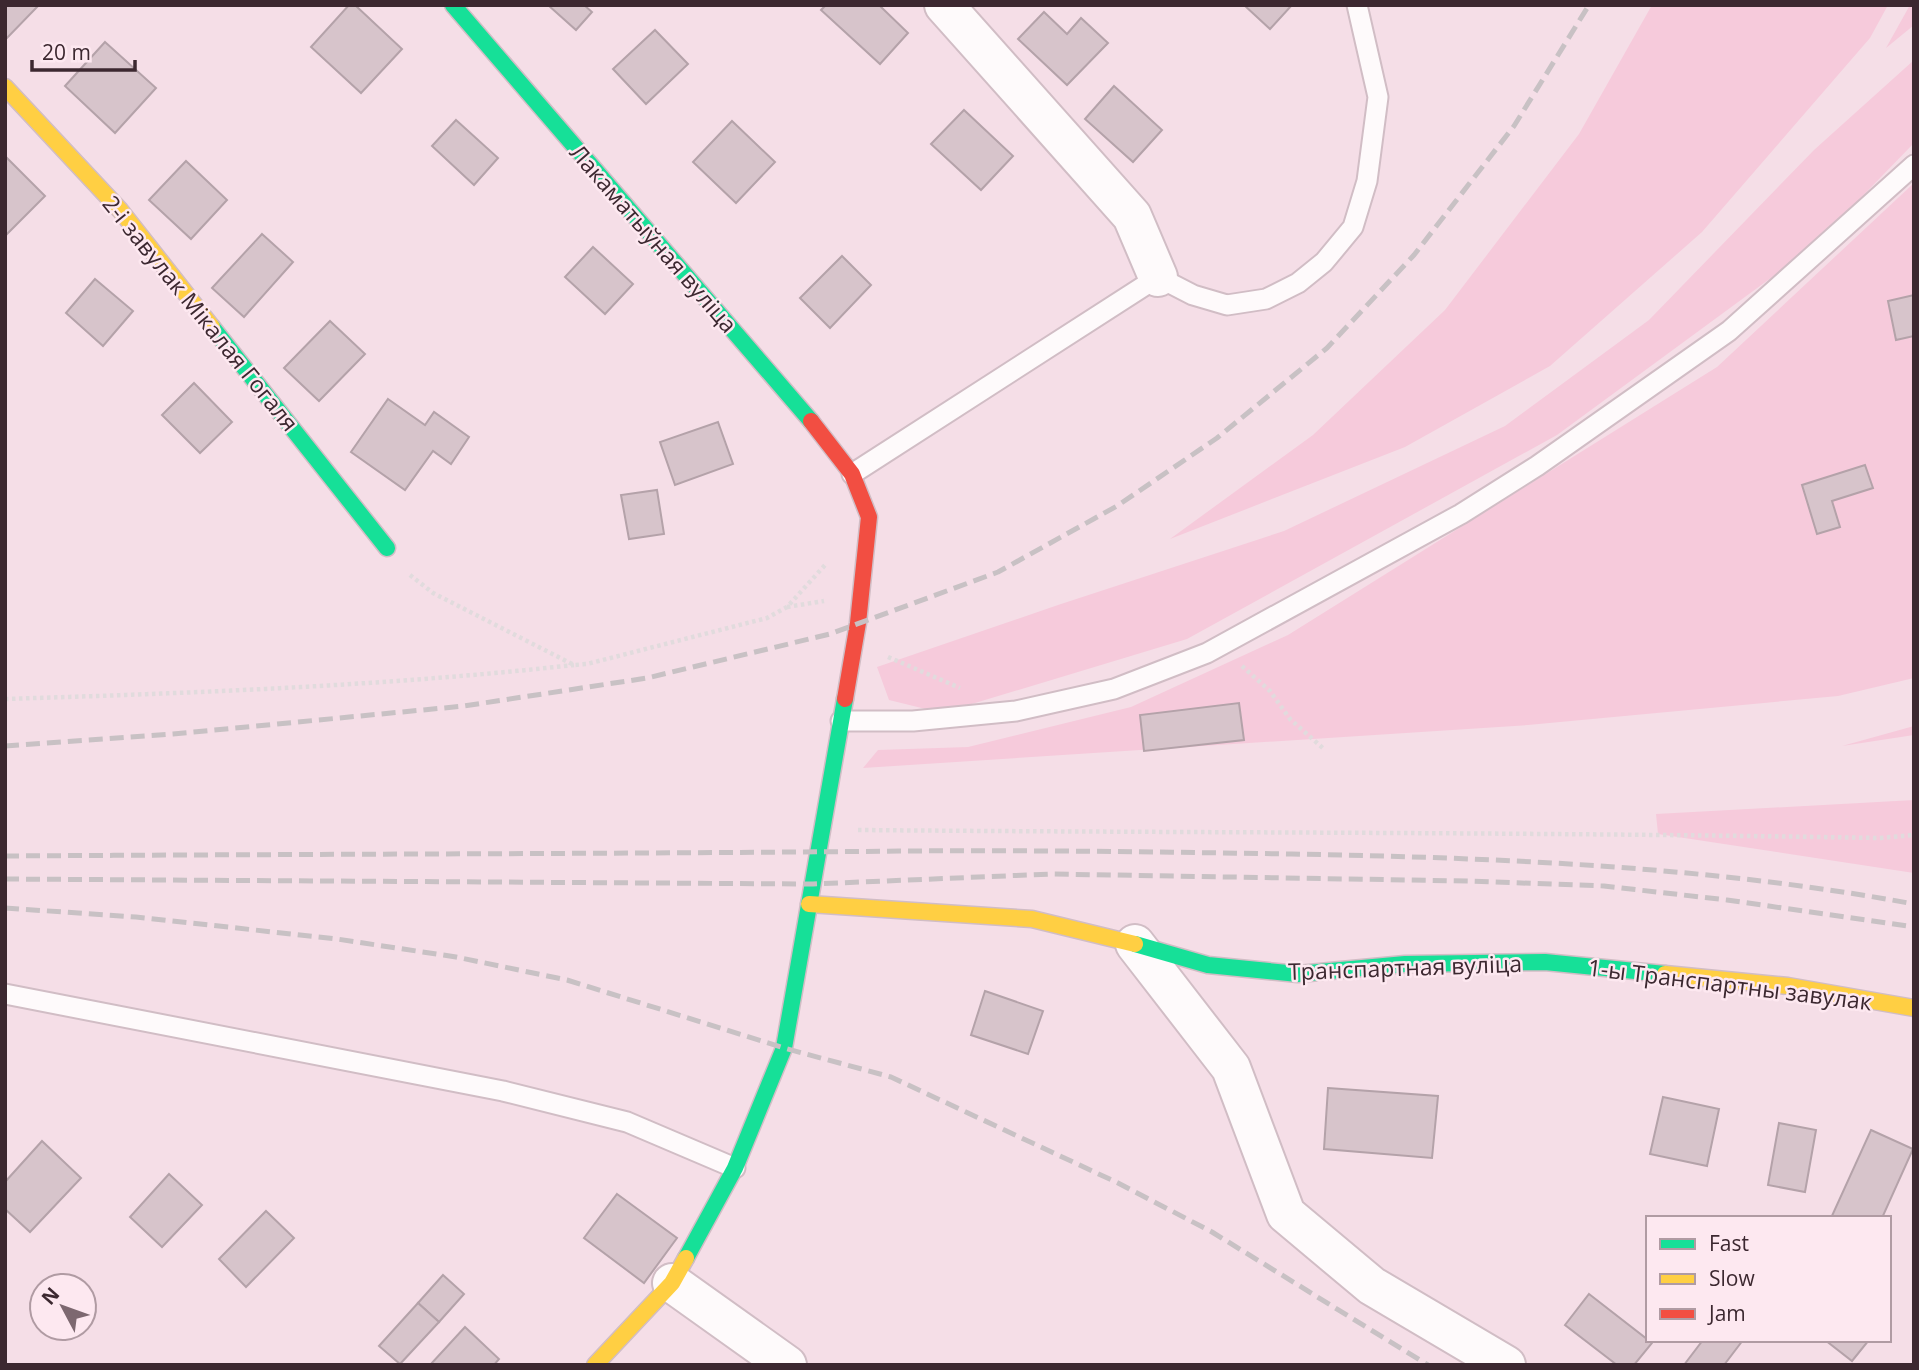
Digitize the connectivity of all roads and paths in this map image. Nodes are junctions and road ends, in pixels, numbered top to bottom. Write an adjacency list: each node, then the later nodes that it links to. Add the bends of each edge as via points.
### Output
1 (453, 5): 7 (street, Лакаматыўная вуліца, via 794,400)
2 (944, 5): 6 (street, via 1132,216)
3 (1357, 5): 6 (lane, via 1378,97 1367,181 1353,227 1298,284 1266,299 1227,305 1193,295)
4 (5, 87): 8 (street, 2-і завулак Мікалая Гогаля, via 120,210)
5 (1914, 165): 11 (lane, via 1729,331 1537,466 1461,514)
6 (1158, 277): 7 (lane)
7 (852, 474): 10 (street, Лакаматыўная вуліца, via 869,517)
8 (387, 548): 12 (path, via 433,593)
9 (832, 557): 12 (path, via 787,607 767,618)
10 (855, 642): 13 (path); 15 (street, Лакаматыўная вуліца)
11 (1207, 653): 15 (lane, via 1114,688 1016,711 913,721); 16 (path, via 1243,666)
12 (574, 665): 14 (path, via 449,679)
13 (966, 690)
14 (5, 699)
15 (841, 721): 17 (street, Лакаматыўная вуліца)
16 (1325, 750)
17 (822, 830): 18 (path); 19 (street, Лакаматыўная вуліца)
18 (1914, 835)
19 (809, 904): 20 (street, Транспартная вуліца, via 1032,919); 24 (street, Лакаматыўная вуліца, via 784,1048)
20 (1135, 944): 21 (street, Транспартная вуліца, via 1208,965 1298,974 1405,964); 28 (street, via 1231,1068 1286,1214 1373,1286)
21 (1545, 962): 23 (street, 1-ы Транспартны завулак, via 1788,986)
22 (5, 994): 24 (lane, via 503,1091 627,1122)
23 (1914, 1009)
24 (735, 1168): 25 (street, Лакаматыўная вуліца)
25 (672, 1283): 26 (street, Лакаматыўная вуліца); 27 (street)
26 (596, 1365)
27 (787, 1365)
28 (1506, 1365)

